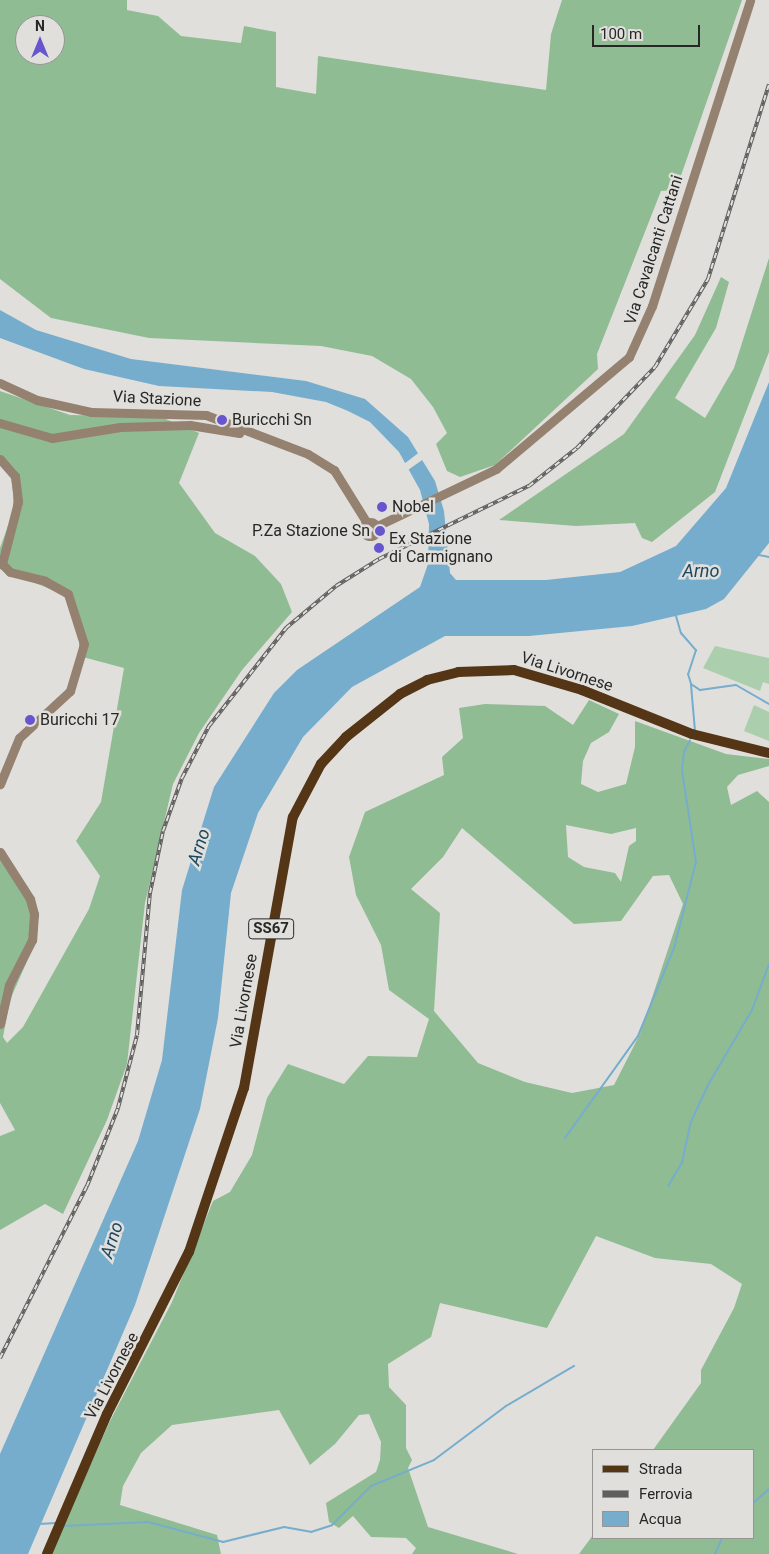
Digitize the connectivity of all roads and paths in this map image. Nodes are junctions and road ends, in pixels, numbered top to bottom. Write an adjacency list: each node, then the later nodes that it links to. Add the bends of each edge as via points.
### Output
1 (750, 0): 6 (street, Via Cavalcanti Cattani, via 639,341 613,371 496,469)
2 (0, 383): 4 (street, Via Stazione, via 57,406 91,412 206,416)
3 (0, 423): 4 (street, via 52,438 120,427 190,425)
4 (251, 436): 6 (street, Via Stazione, via 320,459 345,484 367,523 377,526)
5 (0, 459): 8 (street, via 15,476 18,502 2,564 10,572 45,581 68,594 84,644 70,691 19,738)
6 (431, 502)
7 (769, 753): 11 (main road, Via Livornese / SS67, via 692,734 551,680 514,670 488,669 427,680 400,694 340,744 317,770 293,817 244,1088 189,1252 96,1439)
8 (0, 784)
9 (0, 852): 10 (street, via 30,899 34,914 32,940 9,985)
10 (0, 1024)
11 (46, 1554)

